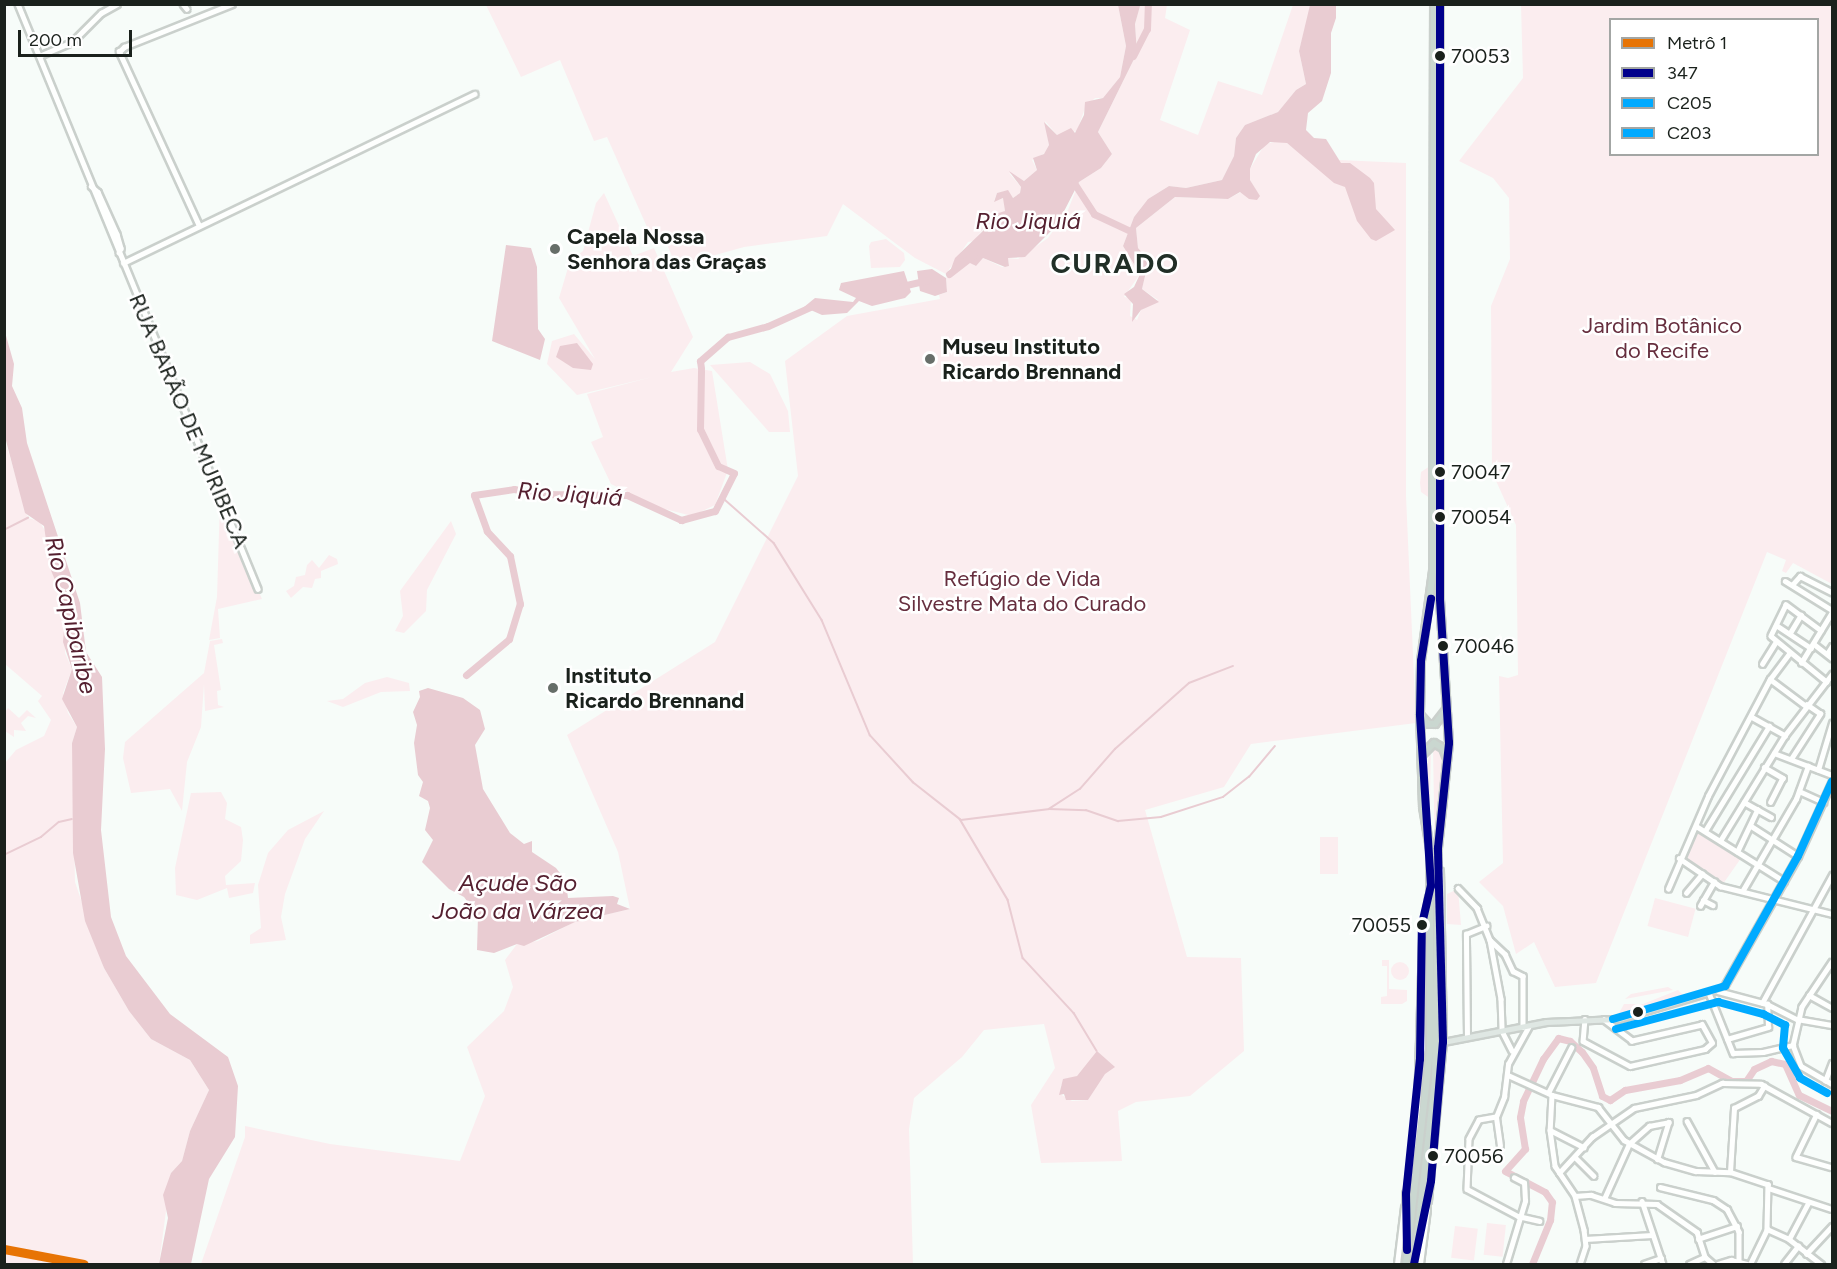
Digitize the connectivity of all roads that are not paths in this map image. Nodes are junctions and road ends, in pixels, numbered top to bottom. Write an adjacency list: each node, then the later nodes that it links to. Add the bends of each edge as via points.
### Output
1 (18, 4): 6 (street, RUA BARÃO DE MURIBECA)
2 (117, 4): 6 (street, via 100,13 72,42)
3 (232, 4): 8 (street, via 124,46 119,52)
4 (1434, 4): 32 (highway, via 1433,571 1421,661)
5 (1440, 4): 31 (highway, via 1440,588)
6 (39, 56): 9 (street, RUA BARÃO DE MURIBECA, via 91,186 112,222)
7 (474, 94): 8 (street)
8 (199, 226): 9 (street)
9 (123, 263): 12 (street, RUA BARÃO DE MURIBECA)
10 (1785, 581): 11 (street)
11 (1792, 585): 13 (street, via 1800,576); 14 (street)
12 (258, 590)
13 (1833, 592)
14 (1833, 611): 16 (street)
15 (1801, 615): 17 (street, via 1784,606); 18 (street); 19 (street)
16 (1831, 620): 18 (street)
17 (1776, 625): 19 (street); 20 (street, via 1771,636)
18 (1821, 631): 21 (street)
19 (1790, 633): 21 (street)
20 (1776, 642): 23 (street); 27 (street)
21 (1813, 646): 24 (street); 26 (street)
22 (1833, 646): 24 (street)
23 (1789, 654): 26 (street); 29 (street)
24 (1827, 654): 25 (street)
25 (1833, 658)
26 (1801, 663): 28 (street)
27 (1762, 664)
28 (1831, 678): 30 (street)
29 (1770, 679): 30 (street); 33 (street)
30 (1806, 706): 36 (street); 39 (street, via 1820,714)
31 (1448, 708): 32 (highway, via 1435,724 1428,724); 40 (highway)
32 (1420, 714): 38 (highway)
33 (1752, 717): 35 (street); 53 (street, via 1708,796)
34 (1833, 723): 43 (street)
35 (1769, 726): 36 (street); 55 (street)
36 (1785, 735): 37 (street)
37 (1774, 753): 39 (street); 42 (street)
38 (1421, 759): 40 (highway, via 1425,748 1437,743); 67 (highway)
39 (1791, 759): 41 (street)
40 (1447, 762): 58 (highway)
41 (1808, 766): 43 (street); 46 (street)
42 (1764, 767): 49 (street); 50 (street, via 1783,778)
43 (1818, 770): 44 (street)
44 (1833, 775)
45 (1833, 781): 47 (main road)
46 (1799, 791): 47 (street); 56 (street)
47 (1825, 799): 48 (street); 60 (main road)
48 (1833, 800)
49 (1744, 802): 51 (street); 57 (street)
50 (1771, 802)
51 (1757, 810): 52 (street); 54 (street)
52 (1771, 818)
53 (1696, 826): 55 (street); 61 (street)
54 (1751, 826): 56 (street); 59 (street)
55 (1705, 831): 57 (street)
56 (1773, 838): 60 (street); 62 (street)
57 (1720, 842): 59 (street)
58 (1438, 848): 100 (street); 141 (highway, via 1437,1050)
59 (1737, 852): 62 (street)
60 (1798, 856): 65 (main road)
61 (1679, 858): 63 (street); 69 (street)
62 (1755, 866): 65 (street); 70 (street)
63 (1702, 874): 66 (street); 71 (street)
64 (1833, 874): 76 (street)
65 (1784, 881): 73 (main road)
66 (1714, 882): 70 (street); 72 (street)
67 (1431, 886): 84 (street, via 1422,924); 147 (highway, via 1428,1089)
68 (1458, 888): 78 (street)
69 (1668, 889)
70 (1743, 890): 73 (street)
71 (1686, 893)
72 (1703, 900): 74 (street); 75 (street)
73 (1771, 902): 76 (street); 81 (main road, via 1731,977)
74 (1713, 905)
75 (1700, 906)
76 (1813, 909): 77 (street); 86 (street)
77 (1833, 914)
78 (1486, 926): 79 (street); 98 (street, via 1467,932)
79 (1490, 940): 95 (street, via 1505,954 1513,971 1523,976); 97 (street, via 1501,999)
80 (1833, 962): 85 (street)
81 (1718, 991): 82 (main road); 86 (street)
82 (1709, 993): 91 (main road); 99 (street)
83 (1413, 994): 84 (street)
84 (1421, 994): 88 (street)
85 (1809, 995): 89 (street); 92 (street)
86 (1765, 1003): 92 (street); 99 (street, via 1768,1027)
87 (1413, 1006): 88 (street)
88 (1421, 1006): 129 (street, via 1417,1107)
89 (1833, 1008)
90 (1585, 1019): 93 (main road); 95 (main road); 96 (street, via 1583,1041 1616,1061 1635,1066 1708,1048 1711,1039 1702,1025 1636,1041)
91 (1618, 1019): 93 (main road); 96 (street)
92 (1797, 1019): 94 (street); 101 (street)
93 (1604, 1020): 96 (street)
94 (1832, 1025)
95 (1526, 1026): 97 (main road); 103 (street)
96 (1615, 1030)
97 (1502, 1031): 98 (main road); 103 (street)
98 (1467, 1037): 100 (main road)
99 (1727, 1039): 101 (street, via 1733,1053)
100 (1443, 1042): 132 (street, via 1440,1109)
101 (1793, 1046): 106 (street, via 1801,1066)
102 (1571, 1048): 109 (street, via 1555,1073)
103 (1512, 1051): 105 (street)
104 (1833, 1062): 106 (street)
105 (1508, 1075): 109 (street); 111 (street)
106 (1825, 1081): 107 (street)
107 (1833, 1084)
108 (1764, 1086): 110 (street); 113 (street, via 1722,1083 1696,1095 1639,1106); 123 (street, via 1760,1094 1734,1108)
109 (1550, 1094): 113 (street, via 1595,1106); 115 (street)
110 (1817, 1114): 114 (street); 121 (street, via 1796,1157)
111 (1496, 1117): 117 (street); 136 (street, via 1479,1120 1472,1130 1467,1147 1467,1189)
112 (1687, 1121): 122 (street)
113 (1610, 1124): 116 (street); 118 (street)
114 (1833, 1124)
115 (1550, 1130): 118 (street); 124 (street)
116 (1629, 1144): 120 (street); 120 (street, via 1649,1126 1668,1122 1670,1129); 131 (street)
117 (1500, 1146)
118 (1584, 1147): 119 (street)
119 (1576, 1158): 124 (street); 125 (street)
120 (1658, 1159): 122 (street, via 1696,1171)
121 (1833, 1167)
122 (1715, 1172): 123 (street)
123 (1730, 1172): 127 (street)
124 (1559, 1173): 130 (street)
125 (1594, 1176)
126 (1514, 1178): 136 (street, via 1524,1183 1525,1201)
127 (1768, 1186): 134 (street); 140 (street)
128 (1660, 1187): 138 (street, via 1713,1200 1733,1215)
129 (1406, 1194): 147 (highway); 152 (street)
130 (1575, 1196): 131 (street); 143 (street)
131 (1604, 1199): 133 (street, via 1618,1204)
132 (1428, 1200): 141 (highway); 155 (street)
133 (1642, 1201): 142 (street); 144 (street, via 1657,1204 1680,1219 1697,1232)
134 (1808, 1204): 135 (street); 145 (street)
135 (1833, 1209)
136 (1518, 1216): 137 (street); 156 (street)
137 (1539, 1221)
138 (1737, 1226): 144 (street); 151 (street, via 1741,1243)
139 (1833, 1226): 148 (street)
140 (1767, 1229): 145 (street); 163 (street)
141 (1418, 1232): 154 (highway)
142 (1653, 1235): 143 (street); 150 (street)
143 (1586, 1239): 157 (street)
144 (1698, 1239): 149 (street)
145 (1789, 1239): 146 (street)
146 (1798, 1246): 148 (street); 164 (street)
147 (1407, 1252): 153 (highway)
148 (1806, 1254): 165 (street)
149 (1706, 1257): 160 (street); 161 (street)
150 (1661, 1258): 158 (street); 159 (street)
151 (1739, 1262): 162 (street, via 1728,1260); 163 (street)
152 (1397, 1264)
153 (1406, 1264)
154 (1414, 1264)
155 (1420, 1264)
156 (1506, 1264)
157 (1580, 1264)
158 (1644, 1264)
159 (1663, 1264)
160 (1689, 1264)
161 (1713, 1264)
162 (1718, 1264)
163 (1749, 1264)
164 (1784, 1264)
165 (1821, 1264)

